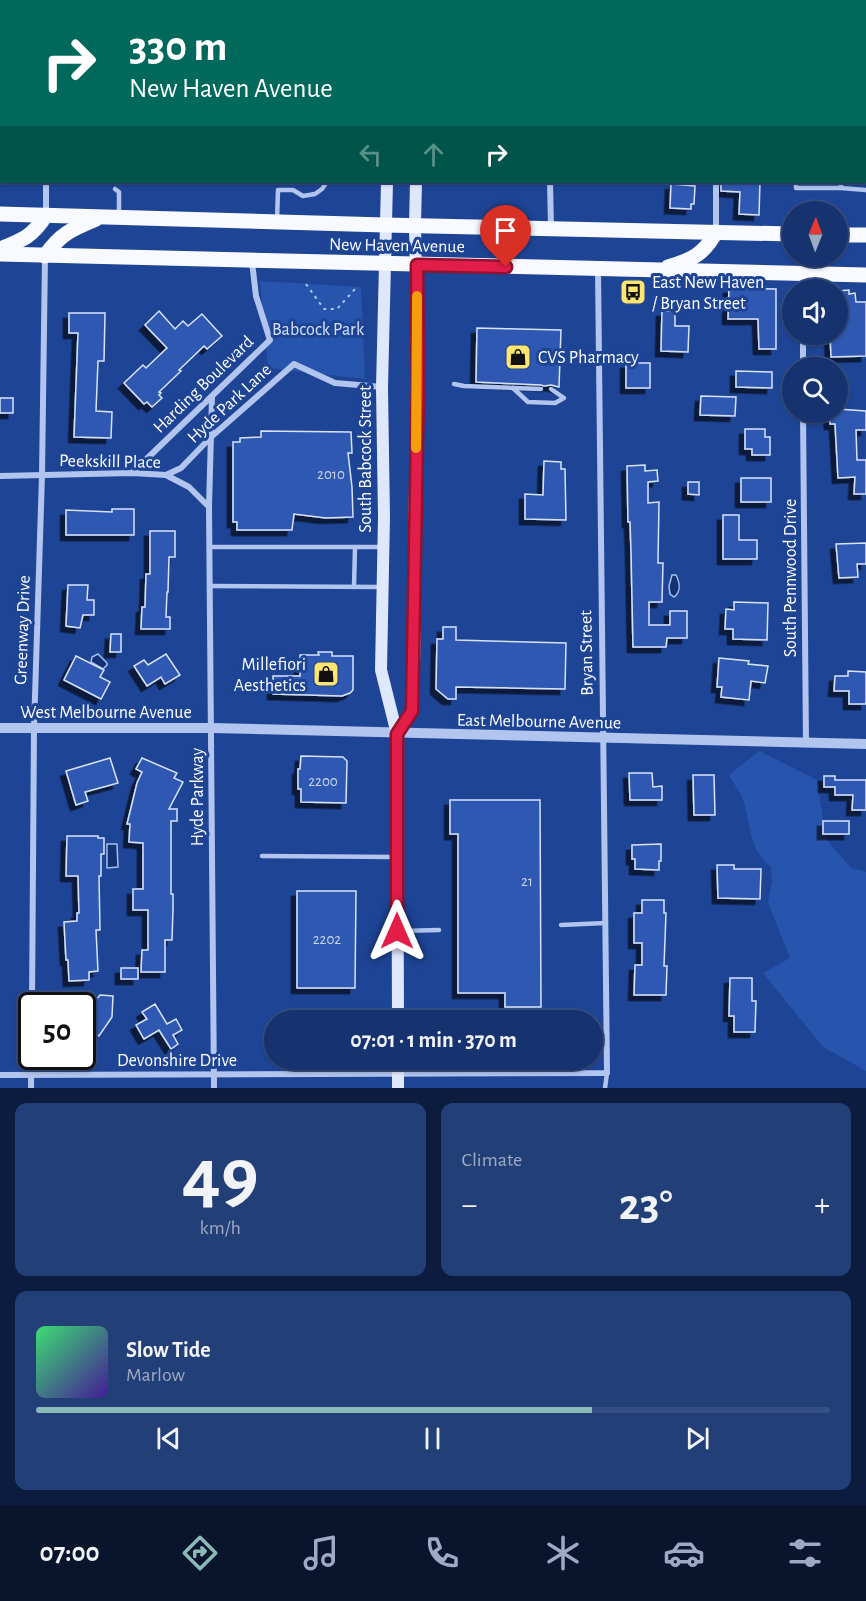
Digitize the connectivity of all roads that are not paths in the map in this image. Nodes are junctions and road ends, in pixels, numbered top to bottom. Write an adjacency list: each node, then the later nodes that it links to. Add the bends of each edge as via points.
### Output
1 (46, 183): 17 (street)
2 (278, 183): 13 (lane)
3 (294, 183): 14 (lane)
4 (326, 183): 14 (lane, via 315,194 303,196)
5 (387, 183): 21 (main road, South Babcock Street)
6 (416, 183): 22 (main road)
7 (550, 183): 23 (street)
8 (716, 183): 24 (street)
9 (796, 183): 11 (lane, via 796,188)
10 (841, 183): 11 (lane)
11 (841, 188): 15 (lane)
12 (115, 189): 19 (lane, via 119,192)
13 (278, 190): 14 (lane); 20 (lane)
14 (293, 190)
15 (866, 190)
16 (0, 214): 17 (main road, New Haven Avenue)
17 (46, 215): 18 (main road, New Haven Avenue); 28 (main road, via 27,238)
18 (102, 217): 19 (main road, New Haven Avenue); 30 (main road, via 69,230)
19 (119, 218): 20 (main road, New Haven Avenue)
20 (278, 222): 21 (main road, New Haven Avenue)
21 (385, 225): 22 (main road, New Haven Avenue); 32 (main road, South Babcock Street)
22 (415, 225): 23 (main road, New Haven Avenue); 33 (main road)
23 (551, 228): 24 (main road, New Haven Avenue)
24 (716, 232): 25 (main road, New Haven Avenue); 36 (main road, via 696,256)
25 (782, 234)
26 (866, 236): 27 (main road)
27 (848, 237)
28 (0, 249)
29 (0, 254): 30 (main road, New Haven Avenue)
30 (45, 256): 31 (main road, New Haven Avenue); 50 (street, Greenway Drive)
31 (252, 261): 32 (main road, New Haven Avenue); 40 (street, Hyde Park Lane, via 256,296)
32 (384, 265): 33 (main road, New Haven Avenue); 42 (main road, South Babcock Street)
33 (417, 265): 35 (main road, New Haven Avenue); 63 (main road, via 412,711)
34 (809, 267): 37 (main road)
35 (598, 269): 36 (main road, New Haven Avenue); 64 (street, Bryan Street)
36 (656, 270): 37 (main road, New Haven Avenue)
37 (804, 274): 38 (main road, New Haven Avenue); 39 (street)
38 (866, 275)
39 (804, 279)
40 (270, 340): 46 (street, Harding Boulevard)
41 (454, 384): 43 (lane)
42 (382, 387): 48 (street, Hyde Park Lane, via 334,383 294,364); 56 (main road, South Babcock Street)
43 (513, 388): 44 (lane); 45 (lane, via 528,402 555,403 564,398)
44 (541, 389)
45 (551, 389)
46 (212, 397): 48 (street, Hyde Parkway); 49 (street, Harding Boulevard)
47 (803, 423): 65 (street, South Pennwood Drive)
48 (211, 437): 51 (street, Hyde Park Lane, via 181,468); 53 (street, Hyde Parkway)
49 (132, 473): 50 (street, Peekskill Place); 51 (street, Peekskill Place)
50 (42, 475): 52 (street, Peekskill Place); 61 (street, Greenway Drive)
51 (166, 475): 53 (street, Peekskill Place, via 189,487)
52 (0, 476)
53 (209, 507): 54 (street, Hyde Parkway)
54 (210, 547): 55 (lane); 57 (street, Hyde Parkway)
55 (355, 547): 56 (lane); 58 (lane)
56 (383, 547): 59 (main road, South Babcock Street)
57 (210, 586): 58 (lane); 62 (street, Hyde Parkway)
58 (354, 587): 59 (lane)
59 (382, 587): 63 (main road, South Babcock Street, via 381,670)
60 (0, 728): 61 (street, West Melbourne Avenue)
61 (34, 728): 62 (street, West Melbourne Avenue); 73 (street, Greenway Drive)
62 (212, 729): 63 (street, East Melbourne Avenue); 78 (street, Hyde Parkway)
63 (397, 734): 64 (street, East Melbourne Avenue); 68 (main road, South Babcock Street)
64 (602, 738): 65 (street, East Melbourne Avenue); 69 (street, Bryan Street)
65 (806, 743): 66 (street, East Melbourne Avenue)
66 (866, 744)
67 (262, 856): 68 (lane)
68 (397, 857): 72 (main road, South Babcock Street)
69 (605, 923): 70 (lane); 77 (street, Bryan Street)
70 (561, 925)
71 (439, 930): 72 (lane)
72 (397, 931): 74 (main road, South Babcock Street)
73 (32, 992)
74 (398, 1010)
75 (31, 1070): 81 (street, Greenway Drive)
76 (398, 1070): 79 (main road)
77 (606, 1073): 79 (street, Devonshire Drive); 85 (lane)
78 (214, 1074): 79 (street, Devonshire Drive); 81 (street, Devonshire Drive); 83 (street, Hyde Parkway)
79 (398, 1074): 84 (main road)
80 (0, 1075): 81 (street, Devonshire Drive)
81 (31, 1075): 82 (street, Greenway Drive)
82 (31, 1088)
83 (214, 1088)
84 (398, 1088)
85 (605, 1088)

